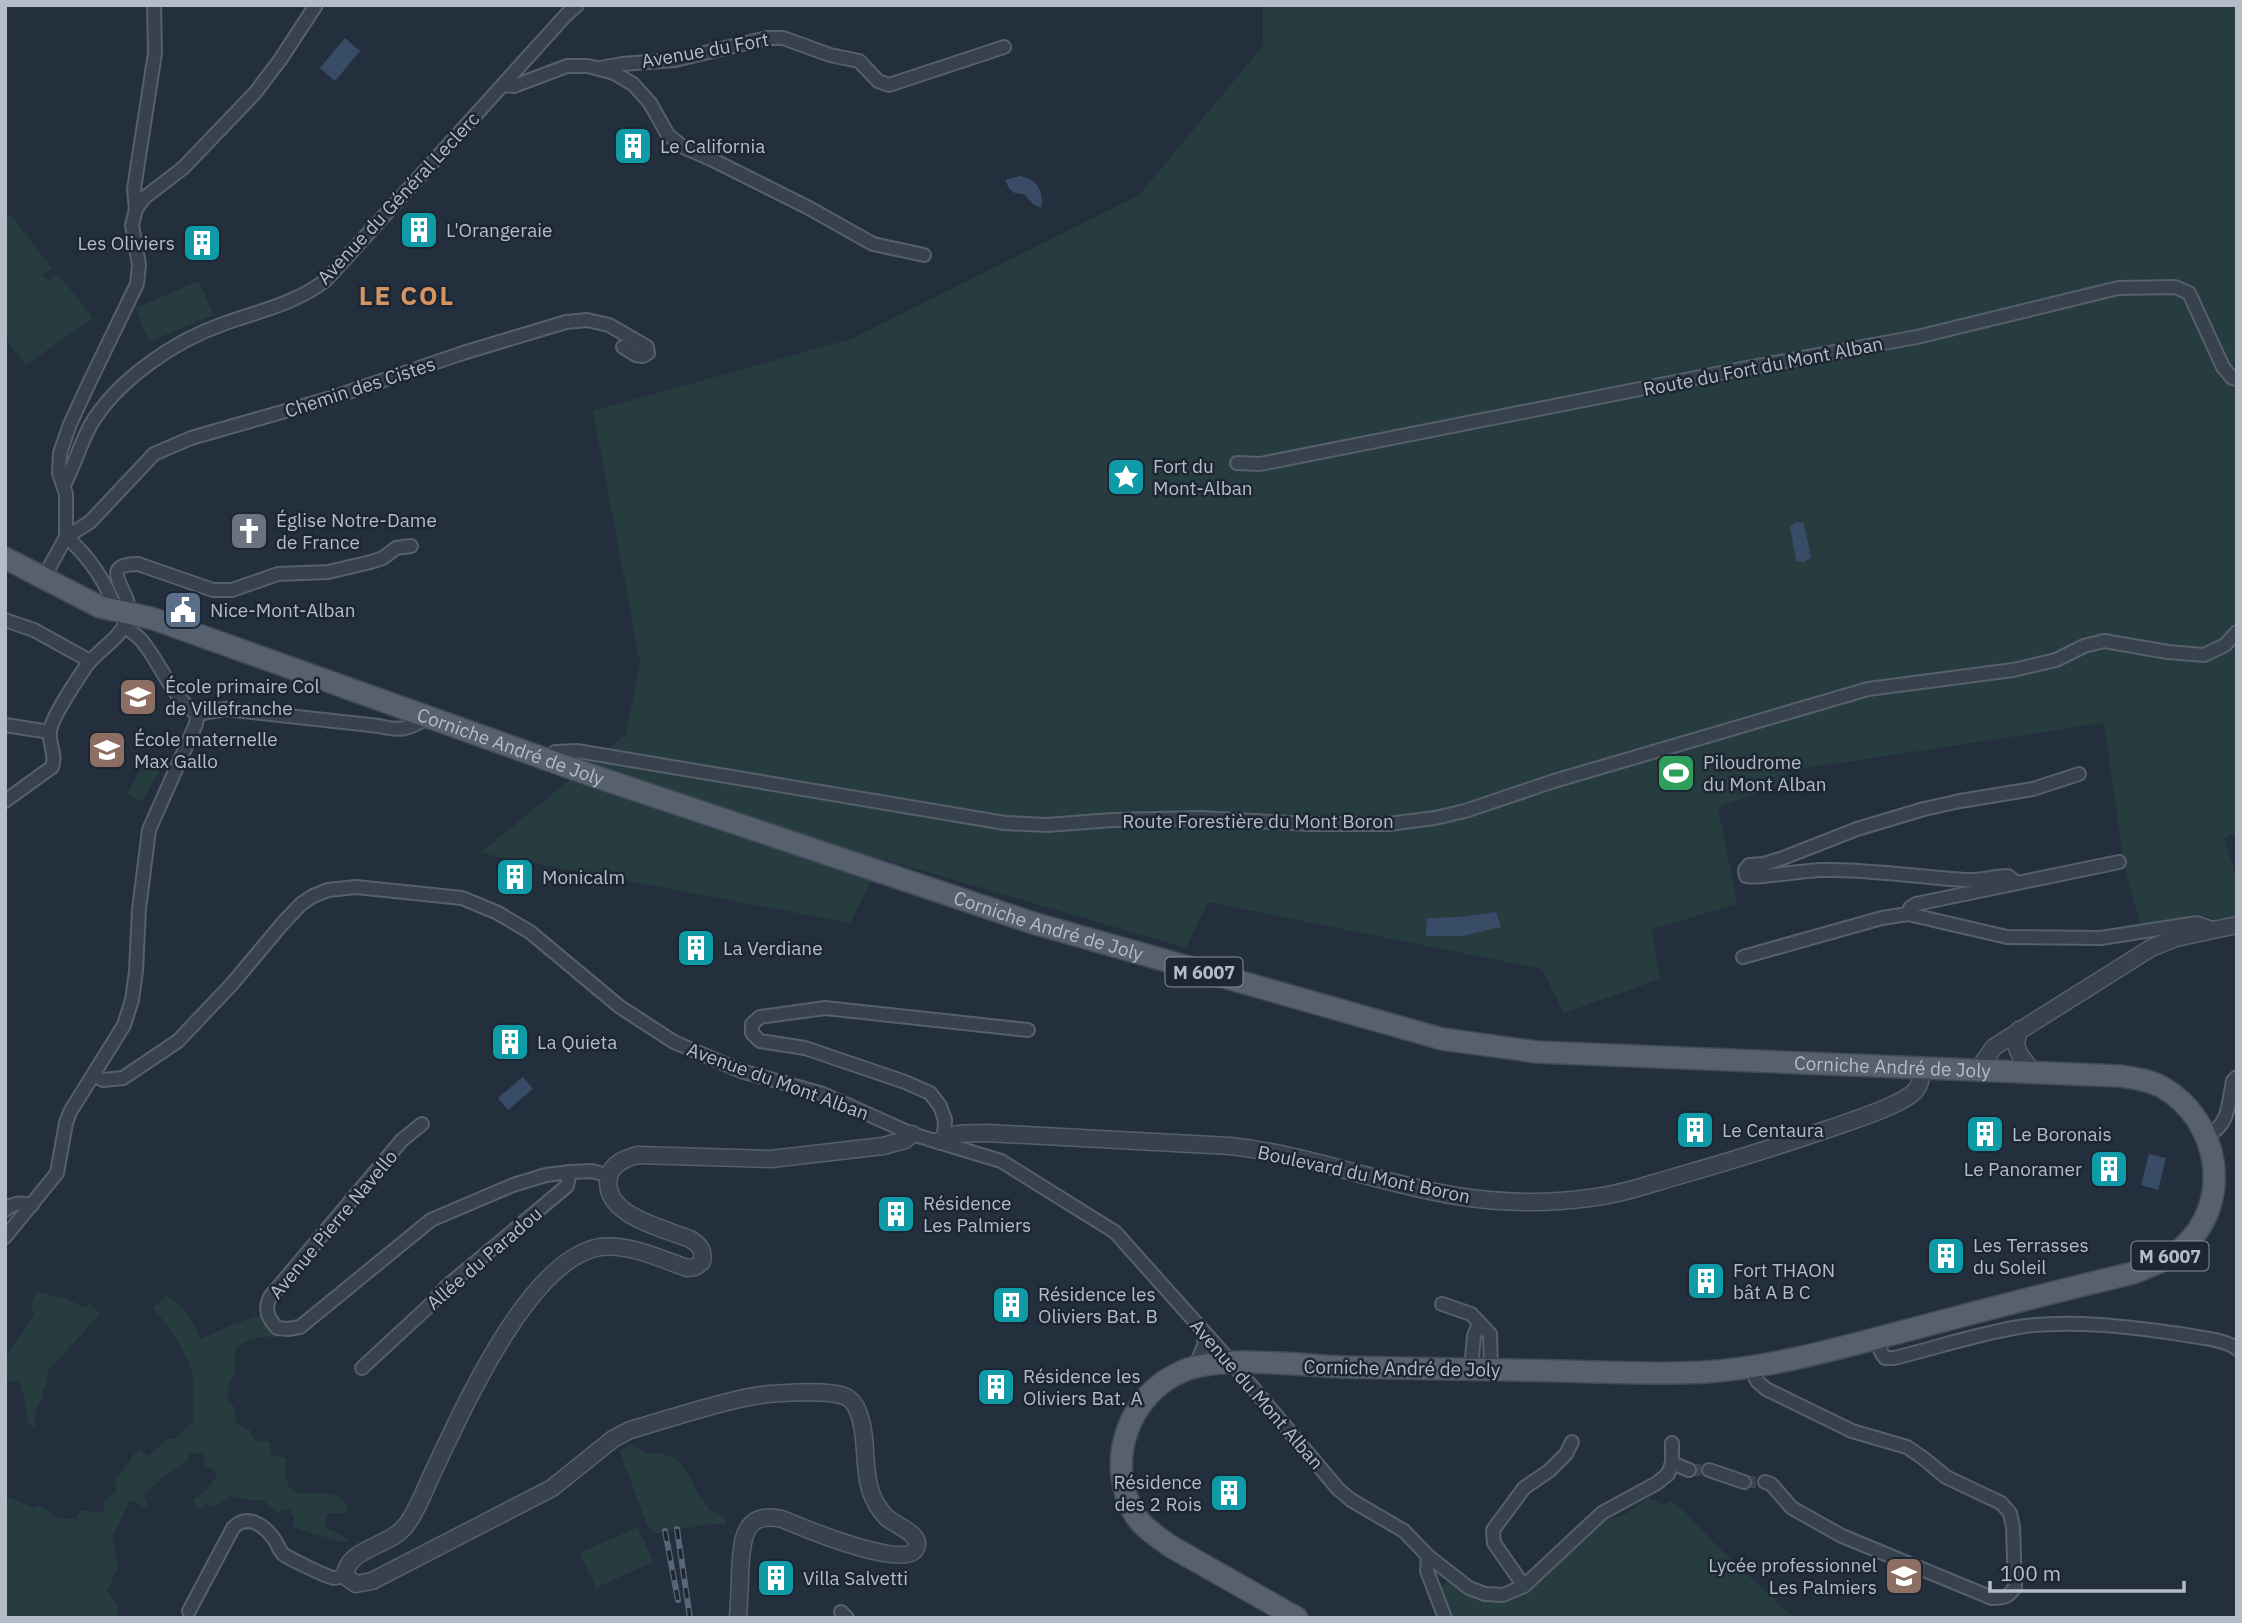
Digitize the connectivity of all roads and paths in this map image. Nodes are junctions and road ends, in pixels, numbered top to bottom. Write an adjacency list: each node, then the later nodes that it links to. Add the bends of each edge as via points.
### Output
1 (154, 5): 7 (street, via 155,52 134,189)
2 (316, 5): 7 (street, via 255,93 183,169)
3 (577, 5): 6 (street, Avenue du Général Leclerc)
4 (1004, 47): 5 (street, Avenue du Fort, via 889,85 878,81 859,61 783,37 675,60)
5 (597, 69): 6 (street, Avenue du Fort, via 567,66 514,86); 8 (street, Avenue du Fort, via 633,84 668,135 683,147 873,244)
6 (503, 85): 12 (street, Avenue du Général Leclerc, via 326,280 288,303 183,342 118,391 90,426)
7 (135, 209): 12 (street, via 137,285 70,424 58,465)
8 (924, 255)
9 (622, 347): 13 (street, Chemin des Cistes, via 636,355 648,353 642,342 609,326 587,320 566,322 191,438 155,454 90,522)
10 (2237, 379): 11 (street, Route du Fort du Mont Alban, via 2223,367 2189,293 2175,287 2118,288 1917,337 1260,464)
11 (1237, 463)
12 (64, 485): 13 (street, Avenue du Général Leclerc)
13 (66, 537): 16 (street); 17 (street, via 81,549)
14 (411, 545): 17 (street, via 371,562 328,572 278,574 232,590 213,590 128,564 117,574 128,602)
15 (5, 558): 16 (main road, M 6007)
16 (43, 579): 17 (main road, M 6007)
17 (123, 617): 20 (street); 21 (main road, Corniche André de Joly / M 6007, via 151,618); 22 (street, via 187,708)
18 (5, 620): 20 (street, via 34,630)
19 (2237, 632): 27 (street, Route Forestière du Mont Boron, via 2204,656 2104,641 2056,660 2013,670 1868,689 1465,811 1388,824 1201,818 1046,825 1005,822 577,751 555,752)
20 (90, 661): 26 (street)
21 (393, 705): 23 (main road, Corniche André de Joly / M 6007); 25 (street, via 387,721)
22 (197, 714): 25 (street, via 225,709); 41 (street, via 149,830 132,1000 124,1025)
23 (426, 717): 25 (street, via 403,730); 27 (main road, Corniche André de Joly / M 6007)
24 (5, 725): 26 (street)
25 (379, 726)
26 (50, 732): 29 (street, via 52,767)
27 (546, 760): 38 (main road, Corniche André de Joly / M 6007, via 1043,926 1442,1039 1537,1052)
28 (2080, 774): 31 (street, via 2033,789 1924,808 1745,870 1751,878 1821,870 1969,880 2008,876)
29 (5, 802)
30 (2119, 862): 31 (street)
31 (2017, 883): 32 (street, via 1916,904)
32 (1908, 914): 34 (street, via 2007,937 2101,938 2197,923); 35 (street)
33 (2237, 925): 34 (street)
34 (2214, 929): 37 (street, via 2151,948)
35 (1744, 957)
36 (1028, 1030): 46 (street, via 825,1008 760,1017 752,1024 752,1033 760,1041 805,1048 930,1093 945,1120)
37 (2019, 1030): 39 (street, via 1994,1047); 40 (street, via 2016,1048)
38 (1922, 1067): 39 (main road, Corniche André de Joly / M 6007); 46 (street, Boulevard du Mont Boron, via 1914,1092 1852,1120 1629,1190 1559,1201 1454,1196 1262,1149 987,1133)
39 (1982, 1070): 40 (main road, Corniche André de Joly / M 6007)
40 (2034, 1072): 45 (main road, Corniche André de Joly / M 6007, via 2120,1076 2161,1086 2186,1105)
41 (94, 1075): 44 (street, Avenue du Mont Alban, via 103,1080 123,1078 178,1041 301,904 342,888 414,891 462,898 530,932 620,1007 674,1042 741,1071 823,1094); 49 (street, via 66,1123 57,1173)
42 (2237, 1077): 45 (street, via 2225,1121)
43 (422, 1124): 47 (street, Avenue Pierre Navello, via 402,1140 270,1297 267,1312 277,1328 300,1327 430,1220 513,1185)
44 (912, 1134): 46 (street, Avenue du Mont Alban); 48 (street, via 883,1146 771,1159 638,1155 619,1162)
45 (2207, 1136): 56 (main road, Corniche André de Joly / M 6007, via 2215,1185 2208,1210 2197,1231 2164,1261)
46 (942, 1139): 55 (street, Avenue du Mont Alban, via 1002,1161 1115,1232)
47 (570, 1172): 48 (street); 61 (street, Allée du Paradou, via 567,1186 446,1287)
48 (609, 1176): 71 (street, via 611,1199 618,1207 690,1239 704,1253 702,1262 687,1268 626,1248 600,1247 578,1255 553,1273 494,1353 408,1523 393,1538 356,1556)
49 (32, 1205): 50 (street, via 20,1202); 51 (street)
50 (5, 1210)
51 (10, 1221): 52 (street)
52 (5, 1237)
53 (1442, 1304): 54 (street, via 1471,1314)
54 (1479, 1323): 62 (street, via 1474,1336); 62 (street, via 1490,1334)
55 (1205, 1333): 58 (street, Avenue du Mont Alban); 59 (street)
56 (1877, 1339): 57 (street, via 1885,1358 1894,1358 2019,1327 2053,1324 2155,1331); 60 (main road, Corniche André de Joly / M 6007)
57 (2237, 1349)
58 (1232, 1363): 59 (main road, Corniche André de Joly / M 6007); 62 (main road, Corniche André de Joly / M 6007); 70 (street, Avenue du Mont Alban, via 1338,1489 1404,1531)
59 (1195, 1367): 75 (main road, Corniche André de Joly / M 6007, via 1164,1381 1136,1411 1125,1435 1120,1465 1125,1494 1136,1517 1170,1546)
60 (1750, 1367): 62 (main road, Corniche André de Joly / M 6007, via 1701,1372); 69 (street, via 1766,1388 1852,1431 1907,1447 1945,1477 2001,1503 2010,1513 2015,1587 2004,1598 1992,1598 1842,1536 1792,1508)
61 (362, 1368)
62 (1481, 1370)
63 (1572, 1442): 72 (street, via 1549,1471 1524,1488 1493,1530 1494,1543)
64 (1672, 1443): 65 (street)
65 (1672, 1463): 66 (street); 72 (street, via 1657,1483 1602,1513)
66 (1689, 1470)
67 (1709, 1470): 68 (street)
68 (1744, 1482)
69 (1765, 1482)
70 (1428, 1556): 72 (street, Avenue du Mont Alban, via 1469,1588 1485,1594 1503,1595); 76 (street, via 1427,1571)
71 (345, 1576): 73 (street, via 326,1576 283,1553 258,1523 245,1521 233,1528); 74 (street, via 356,1584 372,1581 477,1528 552,1488 630,1430 759,1395 845,1396 860,1418 874,1501 886,1517 913,1536 916,1549 907,1554 856,1547 782,1519 763,1518 749,1525 742,1537)
72 (1524, 1586)
73 (189, 1611)
74 (738, 1618)
75 (1297, 1618)
76 (1445, 1618)

